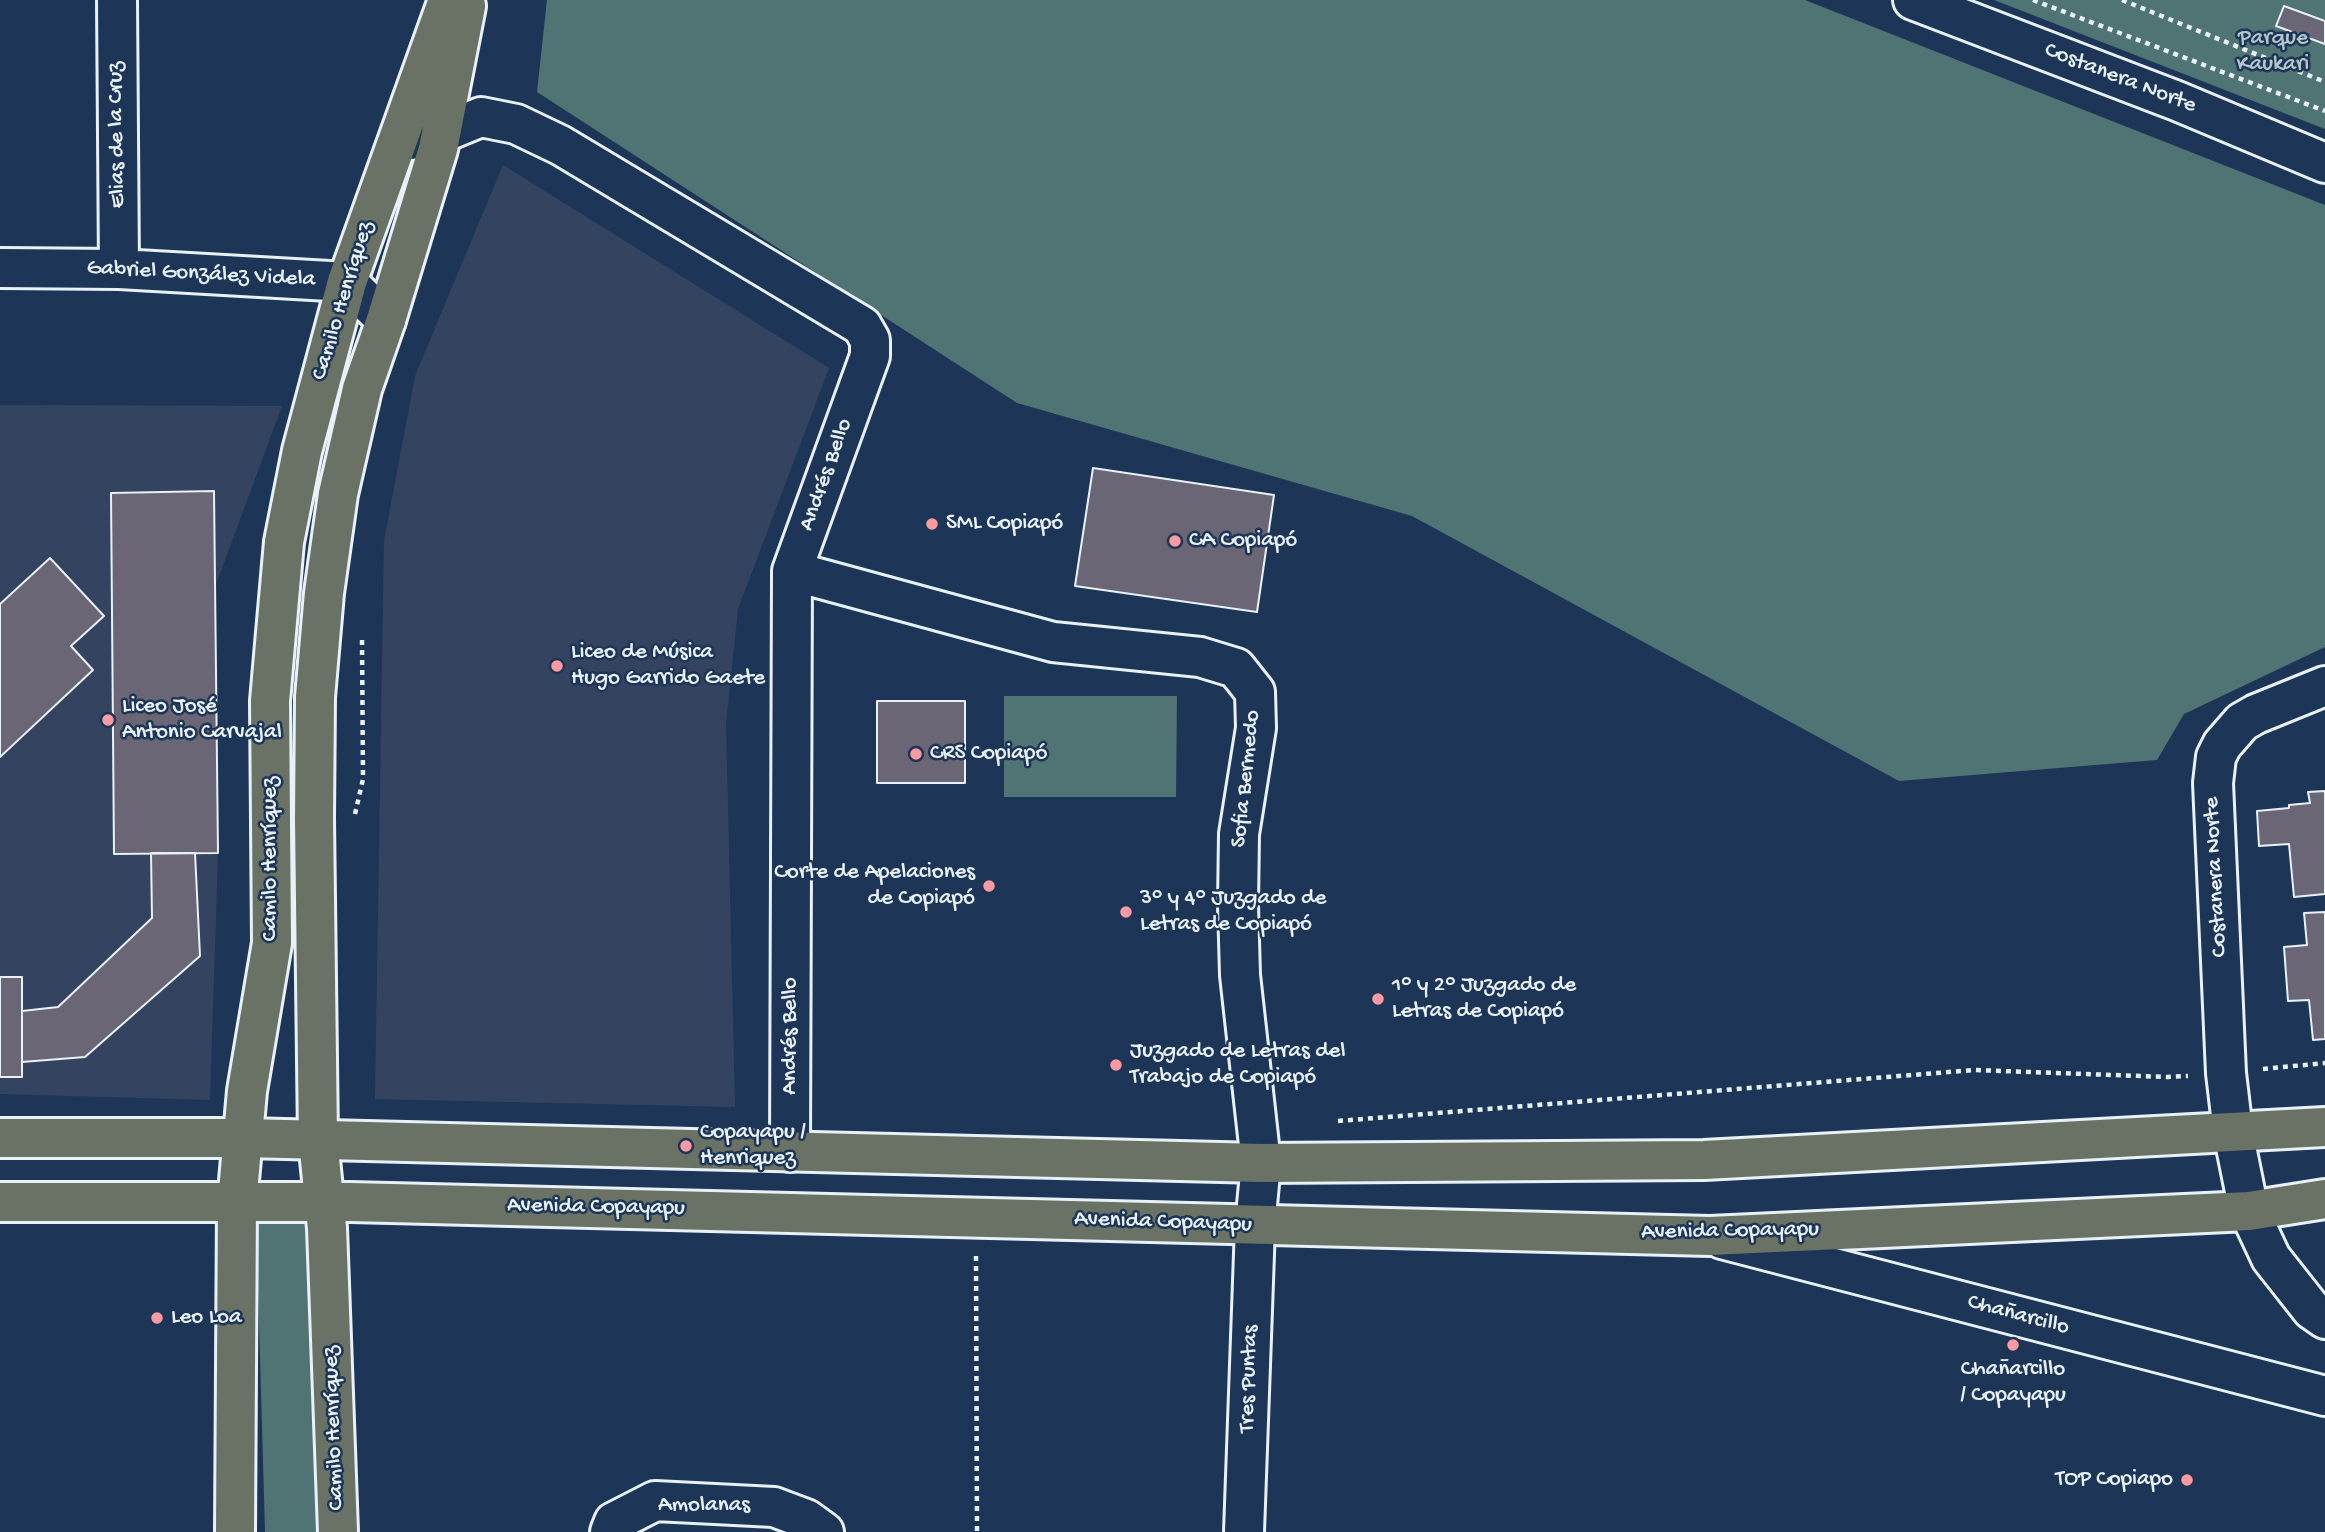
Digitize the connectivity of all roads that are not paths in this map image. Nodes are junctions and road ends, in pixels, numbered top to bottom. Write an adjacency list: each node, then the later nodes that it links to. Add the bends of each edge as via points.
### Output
1 (117, 0): 9 (street, Elias de la Cruz)
2 (448, 0): 6 (main road, Camilo Henríquez)
3 (467, 0): 5 (main road, Camilo Henríquez)
4 (1913, 0): 7 (street, Costanera Norte)
5 (442, 133): 6 (street, Andrés Bello); 11 (main road, Camilo Henríquez); 12 (street, Andrés Bello, via 481,117 516,124 560,145 862,326 870,340 870,356)
6 (397, 143): 10 (main road, Camilo Henríquez)
7 (2325, 163)
8 (0, 268): 9 (street, Gabriel González Videla)
9 (120, 269): 10 (street, Gabriel González Videla)
10 (347, 282): 11 (street, Gabriel González Videla); 17 (main road, Camilo Henríquez, via 302,451 284,542 270,701 272,943 247,1091)
11 (386, 320): 18 (main road, Camilo Henríquez, via 362,389 338,494 316,684)
12 (792, 571): 19 (street, Andrés Bello); 20 (street, Sofia Bermedo, via 1053,642 1200,657 1236,668 1255,692 1256,728 1239,834 1238,905 1240,975)
13 (2325, 686): 15 (street, Costanera Norte, via 2242,722 2216,757 2213,783 2226,1073)
14 (2325, 1126): 15 (main road)
15 (2233, 1132): 20 (main road, via 1704,1160); 25 (street)
16 (0, 1138): 17 (main road)
17 (244, 1138): 18 (main road); 24 (main road, Camilo Henríquez)
18 (318, 1140): 19 (main road); 23 (main road, Camilo Henríquez)
19 (790, 1152): 20 (main road)
20 (1261, 1163): 26 (street, Sofia Bermedo)
21 (2325, 1199): 25 (main road, Avenida Copayapu)
22 (0, 1202): 24 (main road, Avenida Copayapu)
23 (326, 1202): 24 (main road, Avenida Copayapu); 26 (main road, Avenida Copayapu); 32 (main road, Camilo Henríquez)
24 (237, 1203): 31 (main road, Camilo Henríquez)
25 (2249, 1212): 27 (main road, Avenida Copayapu); 28 (street, via 2272,1258 2312,1310)
26 (1255, 1226): 27 (main road, Avenida Copayapu); 34 (street, Tres Puntas)
27 (1710, 1236): 29 (street, Chañarcillo)
28 (2325, 1319)
29 (2325, 1396)
30 (815, 1525): 33 (street, Amolanas, via 774,1507 655,1501 614,1522)
31 (235, 1532)
32 (338, 1532)
33 (611, 1532)
34 (1244, 1532)

